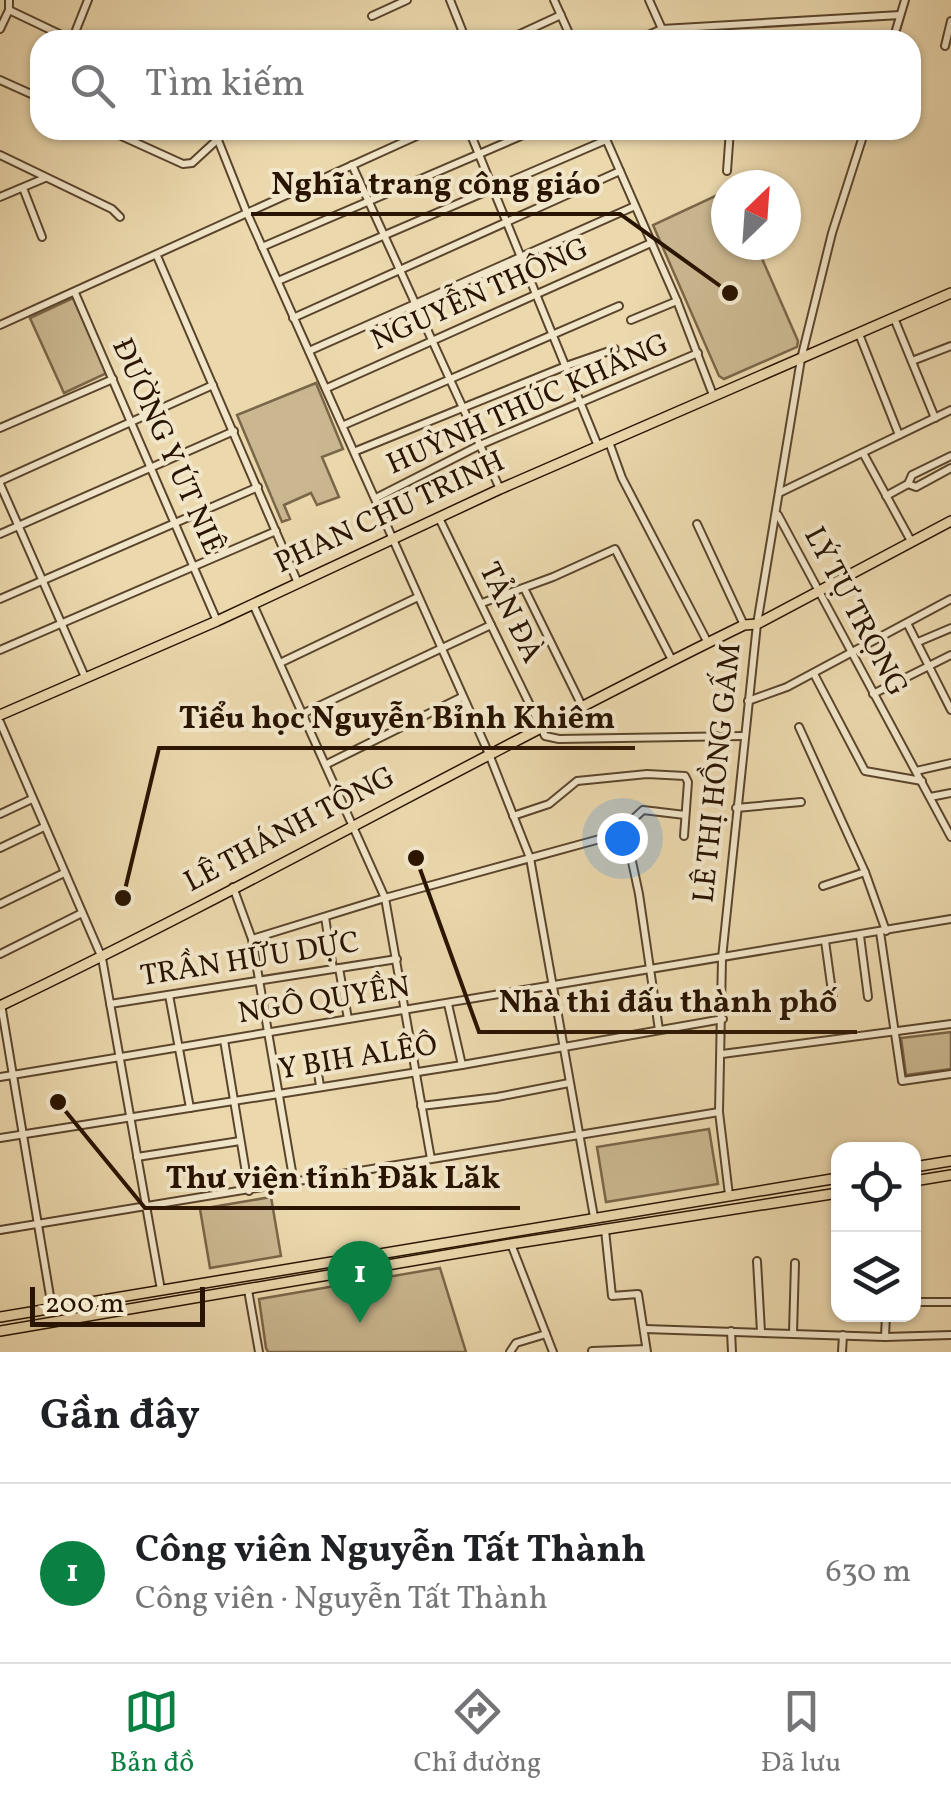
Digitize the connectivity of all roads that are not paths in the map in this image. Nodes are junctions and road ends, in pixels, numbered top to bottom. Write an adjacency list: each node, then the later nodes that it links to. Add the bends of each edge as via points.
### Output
1 (9, 0): 9 (street)
2 (88, 0): 17 (street)
3 (408, 0): 8 (street)
4 (450, 0): 18 (street)
5 (554, 0): 10 (street)
6 (649, 0): 15 (street)
7 (905, 0): 11 (street)
8 (393, 3): 12 (street)
9 (9, 10): 14 (street); 16 (street)
10 (561, 15): 19 (street); 20 (street)
11 (900, 15): 15 (street); 21 (street)
12 (372, 16)
13 (951, 21): 22 (street)
14 (0, 28)
15 (662, 29)
16 (51, 30)
17 (76, 30)
18 (462, 30)
19 (529, 30)
20 (568, 30)
21 (896, 30)
22 (944, 46)
23 (0, 80): 24 (street)
24 (30, 94)
25 (130, 140): 26 (street, via 182,164)
26 (217, 140)
27 (218, 140): 45 (street)
28 (408, 140): 36 (street)
29 (473, 140): 35 (street)
30 (512, 140): 35 (street)
31 (606, 140): 38 (street); 41 (street)
32 (729, 140): 37 (street)
33 (862, 140): 73 (street, LÊ THỊ HỒNG GẤM)
34 (0, 155): 39 (street)
35 (478, 155): 41 (street); 43 (street)
36 (352, 165): 43 (street); 45 (street)
37 (727, 170)
38 (620, 171): 44 (street); 47 (street)
39 (45, 178): 40 (street); 46 (street)
40 (23, 188): 42 (street); 49 (street)
41 (493, 190): 47 (street); 48 (street)
42 (0, 197)
43 (368, 200): 48 (street); 51 (street)
44 (635, 206): 50 (street); 53 (street)
45 (247, 213): 51 (street); 52 (street)
46 (120, 216)
47 (508, 222): 53 (street); 54 (street)
48 (384, 236): 54 (street); 55 (street)
49 (42, 237)
50 (651, 243): 58 (street, NGUYỄN THÔNG); 59 (street)
51 (262, 246): 55 (street)
52 (157, 256): 56 (street); 78 (street)
53 (521, 256): 58 (street); 60 (street)
54 (398, 268): 60 (street); 62 (street)
55 (278, 281): 62 (street)
56 (75, 293): 65 (street); 77 (street, ĐƯỜNG Y ÚT NIÊ)
57 (951, 293): 63 (main road, PHAN CHU TRINH)
58 (537, 296): 66 (street); 68 (street, NGUYỄN THÔNG)
59 (677, 300): 64 (street); 72 (street)
60 (416, 304): 68 (street); 71 (street)
61 (620, 306): 66 (street)
62 (294, 318): 71 (street)
63 (894, 318): 67 (main road, PHAN CHU TRINH); 74 (street)
64 (631, 320)
65 (0, 325)
66 (552, 332): 75 (street); 76 (street)
67 (858, 334): 73 (main road, PHAN CHU TRINH); 89 (street)
68 (432, 341): 76 (street); 79 (street, NGUYỄN THÔNG)
69 (951, 346): 74 (street)
70 (615, 349): 75 (street)
71 (308, 351): 79 (street)
72 (698, 353): 80 (street); 81 (street, HUỲNH THÚC KHÁNG)
73 (801, 359): 80 (main road, PHAN CHU TRINH); 102 (street, LÊ THỊ HỒNG GẤM)
74 (912, 361): 84 (street)
75 (566, 366): 81 (street); 82 (street)
76 (449, 378): 82 (street); 86 (street)
77 (113, 379): 85 (street, ĐƯỜNG Y ÚT NIÊ); 87 (street)
78 (212, 385): 85 (street); 88 (street)
79 (327, 388): 86 (street)
80 (713, 395): 90 (main road, PHAN CHU TRINH)
81 (582, 403): 91 (street, HUỲNH THÚC KHÁNG); 92 (street)
82 (463, 407): 91 (street); 93 (street)
83 (951, 410): 84 (street)
84 (935, 418): 89 (street)
85 (132, 422): 96 (street, ĐƯỜNG Y ÚT NIÊ); 98 (street)
86 (344, 425): 93 (street)
87 (0, 428)
88 (234, 432): 96 (street); 100 (street)
89 (899, 435): 94 (street)
90 (609, 442): 92 (main road, PHAN CHU TRINH); 132 (street)
91 (480, 445): 101 (street); 104 (street, HUỲNH THÚC KHÁNG)
92 (598, 446): 101 (main road, PHAN CHU TRINH)
93 (356, 451): 104 (street)
94 (863, 452): 102 (street); 103 (street)
95 (951, 456): 99 (street)
96 (150, 467): 108 (street, ĐƯỜNG Y ÚT NIÊ); 110 (street)
97 (951, 468): 99 (street)
98 (0, 482): 110 (street)
99 (908, 484): 103 (street)
100 (258, 487): 108 (street); 111 (street)
101 (500, 489): 106 (main road, PHAN CHU TRINH)
102 (780, 493): 105 (street, LÊ THỊ HỒNG GẤM)
103 (886, 496): 114 (street)
104 (376, 498): 113 (street)
105 (778, 514): 119 (street, LÝ TỰ TRỌNG); 129 (street, LÊ THỊ HỒNG GẤM)
106 (439, 518): 113 (main road, PHAN CHU TRINH); 123 (street, TẢN ĐÀ)
107 (951, 521): 114 (main road, LÊ THÁNH TÔNG)
108 (176, 523): 115 (street, ĐƯỜNG Y ÚT NIÊ); 116 (street)
109 (697, 524): 130 (street)
110 (18, 526): 112 (street); 116 (street)
111 (276, 531): 115 (street); 117 (street)
112 (0, 534)
113 (394, 538): 117 (main road, PHAN CHU TRINH); 120 (street)
114 (911, 541): 119 (main road, LÊ THÁNH TÔNG)
115 (195, 566): 125 (street, ĐƯỜNG Y ÚT NIÊ); 126 (street)
116 (44, 580): 121 (street); 126 (street)
117 (298, 583): 124 (main road, PHAN CHU TRINH)
118 (524, 588): 123 (street); 138 (street, via 614,549); 146 (street)
119 (818, 592): 129 (main road, LÊ THÁNH TÔNG); 136 (street, LÝ TỰ TRỌNG)
120 (418, 597): 134 (street); 139 (street)
121 (0, 599)
122 (951, 599): 127 (street)
123 (482, 603): 128 (street, TẢN ĐÀ)
124 (252, 604): 125 (main road, PHAN CHU TRINH); 139 (street)
125 (218, 620): 142 (main road, PHAN CHU TRINH)
126 (62, 623): 135 (street); 142 (street)
127 (907, 623): 133 (street); 136 (street)
128 (492, 624): 134 (street); 151 (street, TẢN ĐÀ)
129 (757, 624): 130 (main road, LÊ THÁNH TÔNG); 145 (street, LÊ THỊ HỒNG GẤM)
130 (744, 625): 132 (main road, LÊ THÁNH TÔNG)
131 (951, 628): 133 (street)
132 (708, 642): 138 (main road, LÊ THÁNH TÔNG)
133 (918, 642): 140 (street)
134 (442, 648): 144 (street); 148 (street)
135 (0, 650)
136 (851, 654): 141 (street); 143 (street, LÝ TỰ TRỌNG)
137 (951, 654): 140 (street)
138 (673, 661): 146 (main road, LÊ THÁNH TÔNG)
139 (280, 663): 148 (street)
140 (928, 665): 143 (street); 147 (street)
141 (814, 674): 145 (street); 157 (street, via 865,771)
142 (85, 677): 149 (main road, PHAN CHU TRINH)
143 (872, 694): 156 (street, LÝ TỰ TRỌNG)
144 (462, 696): 153 (street); 154 (street)
145 (748, 701): 152 (street, LÊ THỊ HỒNG GẤM)
146 (582, 706): 151 (main road, LÊ THÁNH TÔNG)
147 (951, 710)
148 (302, 714): 154 (street)
149 (0, 718): 160 (street)
150 (799, 727): 175 (street)
151 (540, 728): 152 (street, via 559,739); 153 (main road, LÊ THÁNH TÔNG)
152 (743, 736): 162 (street, LÊ THỊ HỒNG GẤM)
153 (489, 754): 165 (street); 166 (main road, LÊ THÁNH TÔNG)
154 (326, 764): 166 (street)
155 (951, 764): 156 (street)
156 (916, 771): 157 (street, LÝ TỰ TRỌNG)
157 (922, 781): 159 (street, LÝ TỰ TRỌNG)
158 (951, 794): 159 (street)
159 (930, 797): 171 (street, LÝ TỰ TRỌNG)
160 (32, 799): 163 (street); 167 (street)
161 (801, 802): 162 (street)
162 (736, 808): 190 (street, LÊ THỊ HỒNG GẤM)
163 (0, 814)
164 (686, 815): 165 (street, via 688,778 658,774 578,781 549,804); 168 (street, via 643,810); 170 (street)
165 (513, 816): 174 (street)
166 (351, 826): 178 (main road, LÊ THÁNH TÔNG); 179 (street)
167 (44, 827): 173 (street); 176 (street)
168 (624, 830): 169 (street); 172 (street)
169 (615, 836): 172 (street); 174 (street)
170 (684, 836)
171 (951, 837)
172 (629, 844): 193 (street)
173 (0, 848)
174 (530, 858): 179 (street); 195 (street)
175 (865, 872): 177 (street); 184 (street)
176 (64, 873): 180 (street); 181 (street)
177 (823, 886)
178 (233, 887): 186 (street); 189 (main road, LÊ THÁNH TÔNG)
179 (384, 898): 182 (street); 191 (street)
180 (0, 904)
181 (82, 913): 188 (street); 189 (street)
182 (325, 917): 186 (street); 192 (street)
183 (951, 920): 184 (street, NGÔ QUYỀN)
184 (883, 932): 185 (street, NGÔ QUYỀN); 207 (street)
185 (860, 936): 187 (street, NGÔ QUYỀN); 197 (street)
186 (252, 939): 194 (street)
187 (824, 941): 190 (street, NGÔ QUYỀN); 201 (street)
188 (0, 954)
189 (102, 958): 198 (main road, LÊ THÁNH TÔNG); 199 (street)
190 (722, 958): 193 (street, NGÔ QUYỀN); 204 (street, LÊ THỊ HỒNG GẤM)
191 (397, 959): 192 (street, TRẦN HỮU DỰC); 202 (street)
192 (336, 969): 194 (street, TRẦN HỮU DỰC); 203 (street)
193 (650, 969): 195 (street, NGÔ QUYỀN); 206 (street)
194 (258, 981): 196 (street, TRẦN HỮU DỰC); 208 (street)
195 (552, 986): 200 (street, NGÔ QUYỀN); 211 (street)
196 (170, 995): 199 (street, TRẦN HỮU DỰC); 210 (street)
197 (868, 998)
198 (0, 1004): 218 (street)
199 (110, 1004): 213 (street)
200 (448, 1004): 202 (street, NGÔ QUYỀN); 215 (street)
201 (834, 1006)
202 (406, 1009): 203 (street, NGÔ QUYỀN); 216 (street)
203 (348, 1019): 208 (street, NGÔ QUYỀN)
204 (723, 1019): 206 (street, Y BIH ALÊÔ); 212 (street, LÊ THỊ HỒNG GẤM)
205 (951, 1024): 207 (street)
206 (659, 1030): 211 (street, Y BIH ALÊÔ)
207 (894, 1030): 212 (street); 217 (street, via 902,1081)
208 (266, 1034): 209 (street, NGÔ QUYỀN); 222 (street)
209 (224, 1040): 210 (street, NGÔ QUYỀN); 223 (street)
210 (179, 1047): 213 (street, NGÔ QUYỀN); 225 (street)
211 (562, 1047): 215 (street, Y BIH ALÊÔ); 220 (street)
212 (722, 1054): 226 (street, LÊ THỊ HỒNG GẤM)
213 (120, 1056): 218 (street, NGÔ QUYỀN); 227 (street)
214 (338, 1063): 221 (street, via 316,1066)
215 (462, 1065): 216 (street, Y BIH ALÊÔ)
216 (414, 1071): 221 (street, Y BIH ALÊÔ); 224 (street)
217 (951, 1074)
218 (13, 1075): 219 (street, NGÔ QUYỀN); 228 (street)
219 (0, 1077)
220 (569, 1083): 224 (street); 229 (street)
221 (320, 1086): 222 (street, Y BIH ALÊÔ)
222 (279, 1093): 223 (street, Y BIH ALÊÔ); 239 (street)
223 (234, 1101): 225 (street, Y BIH ALÊÔ); 231 (street)
224 (421, 1106): 233 (street)
225 (190, 1108): 227 (street, Y BIH ALÊÔ)
226 (719, 1112): 229 (street); 242 (street, LÊ THỊ HỒNG GẤM)
227 (130, 1118): 228 (street, Y BIH ALÊÔ); 232 (street)
228 (23, 1134): 230 (street, Y BIH ALÊÔ); 245 (street)
229 (579, 1135): 233 (street); 244 (street)
230 (0, 1138)
231 (240, 1141): 232 (street); 240 (street)
232 (137, 1158): 243 (street)
233 (432, 1160): 239 (street)
234 (951, 1161): 235 (main road)
235 (921, 1165)
236 (951, 1174): 238 (main road)
237 (831, 1179): 242 (main road)
238 (921, 1179)
239 (294, 1183): 240 (street)
240 (249, 1190): 243 (street)
241 (831, 1193): 247 (main road)
242 (729, 1195): 244 (main road)
243 (146, 1208): 245 (street); 253 (street)
244 (594, 1217): 248 (main road)
245 (38, 1224): 246 (street); 257 (street)
246 (0, 1230)
247 (604, 1230): 249 (main road); 261 (street, via 612,1296 638,1294)
248 (509, 1232): 249 (main road); 252 (main road)
249 (511, 1244): 254 (main road); 267 (street)
250 (757, 1262): 265 (street)
251 (795, 1263): 266 (street)
252 (247, 1276): 253 (main road); 254 (main road)
253 (160, 1290): 257 (main road)
254 (248, 1290): 263 (main road); 271 (street)
255 (921, 1302): 256 (street)
256 (951, 1302)
257 (52, 1308): 258 (main road)
258 (0, 1317)
259 (689, 1320): 262 (street)
260 (885, 1322): 269 (street)
261 (645, 1329): 262 (street); 272 (street)
262 (689, 1330): 264 (street)
263 (0, 1331)
264 (731, 1332): 265 (street); 276 (street)
265 (761, 1332): 266 (street)
266 (793, 1333): 268 (street)
267 (546, 1334): 274 (street, via 516,1343); 275 (street)
268 (843, 1335): 269 (street); 277 (street)
269 (884, 1336): 270 (street)
270 (951, 1336)
271 (256, 1350)
272 (647, 1350): 273 (street)
273 (592, 1351)
274 (510, 1352)
275 (553, 1352)
276 (732, 1352)
277 (842, 1352)

